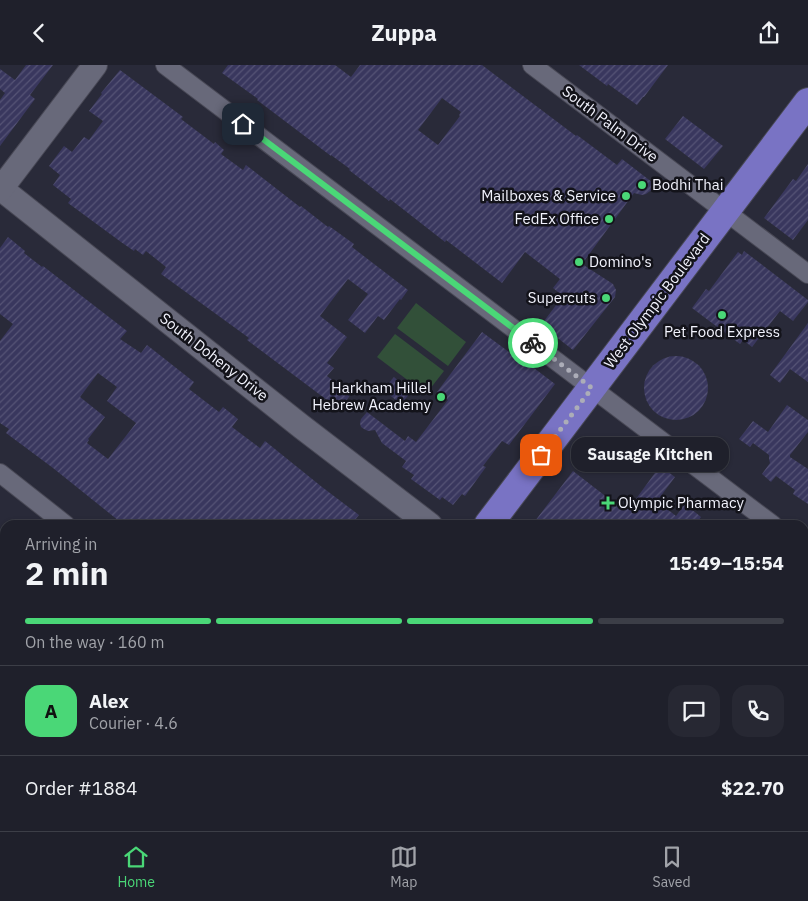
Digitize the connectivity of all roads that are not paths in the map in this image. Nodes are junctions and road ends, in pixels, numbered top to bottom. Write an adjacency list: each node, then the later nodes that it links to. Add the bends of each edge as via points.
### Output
1 (95, 65): 5 (street)
2 (165, 65): 8 (street)
3 (532, 65): 6 (street, South Palm Drive)
4 (808, 102): 6 (main road, West Olympic Boulevard)
5 (0, 189): 11 (street, South Doheny Drive)
6 (726, 211): 7 (street, South Palm Drive); 8 (main road, West Olympic Boulevard)
7 (808, 274)
8 (592, 388): 12 (main road, West Olympic Boulevard); 13 (street)
9 (0, 473): 10 (street)
10 (60, 520)
11 (423, 520)
12 (492, 520)
13 (766, 520)

